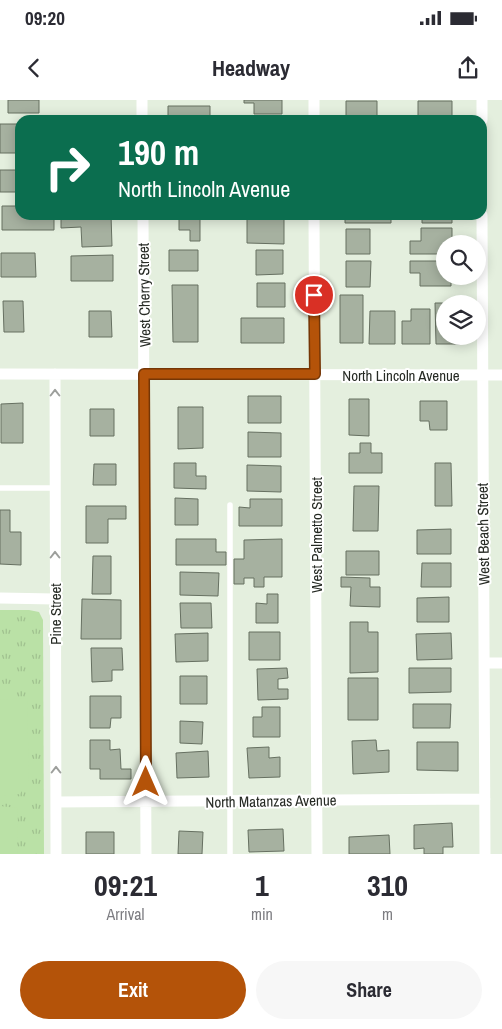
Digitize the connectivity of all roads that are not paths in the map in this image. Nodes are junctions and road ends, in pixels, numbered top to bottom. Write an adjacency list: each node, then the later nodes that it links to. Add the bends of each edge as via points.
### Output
1 (142, 100): 4 (street)
2 (314, 100): 5 (street)
3 (482, 100): 6 (street)
4 (142, 115)
5 (314, 115)
6 (482, 115)
7 (143, 220): 12 (street, West Cherry Street)
8 (314, 220): 13 (street, West Palmetto Street)
9 (482, 220): 14 (street, West Beach Street)
10 (0, 374): 11 (street, North Lincoln Avenue)
11 (55, 374): 12 (street, North Lincoln Avenue); 17 (street, Pine Street, one-way to 11)
12 (144, 374): 13 (street, North Lincoln Avenue); 27 (street, West Cherry Street)
13 (315, 374): 14 (street, North Lincoln Avenue); 24 (street, West Palmetto Street)
14 (482, 375): 15 (street, North Lincoln Avenue); 21 (street, West Beach Street)
15 (502, 375)
16 (0, 488): 17 (lane)
17 (55, 488): 20 (street, Pine Street, one-way to 17)
18 (230, 505): 25 (lane)
19 (0, 598): 20 (street)
20 (55, 599): 26 (street, Pine Street, one-way to 20)
21 (485, 663): 22 (street); 23 (street, West Beach Street)
22 (502, 663)
23 (485, 799): 24 (street, North Matanzas Avenue); 32 (street, West Beach Street)
24 (317, 800): 25 (street, North Matanzas Avenue); 31 (street, West Palmetto Street)
25 (230, 801): 27 (street, North Matanzas Avenue); 30 (lane)
26 (56, 802): 27 (street, North Matanzas Avenue); 28 (street, Pine Street)
27 (146, 802): 29 (street, West Cherry Street)
28 (56, 854)
29 (146, 854)
30 (230, 854)
31 (317, 854)
32 (485, 854)

